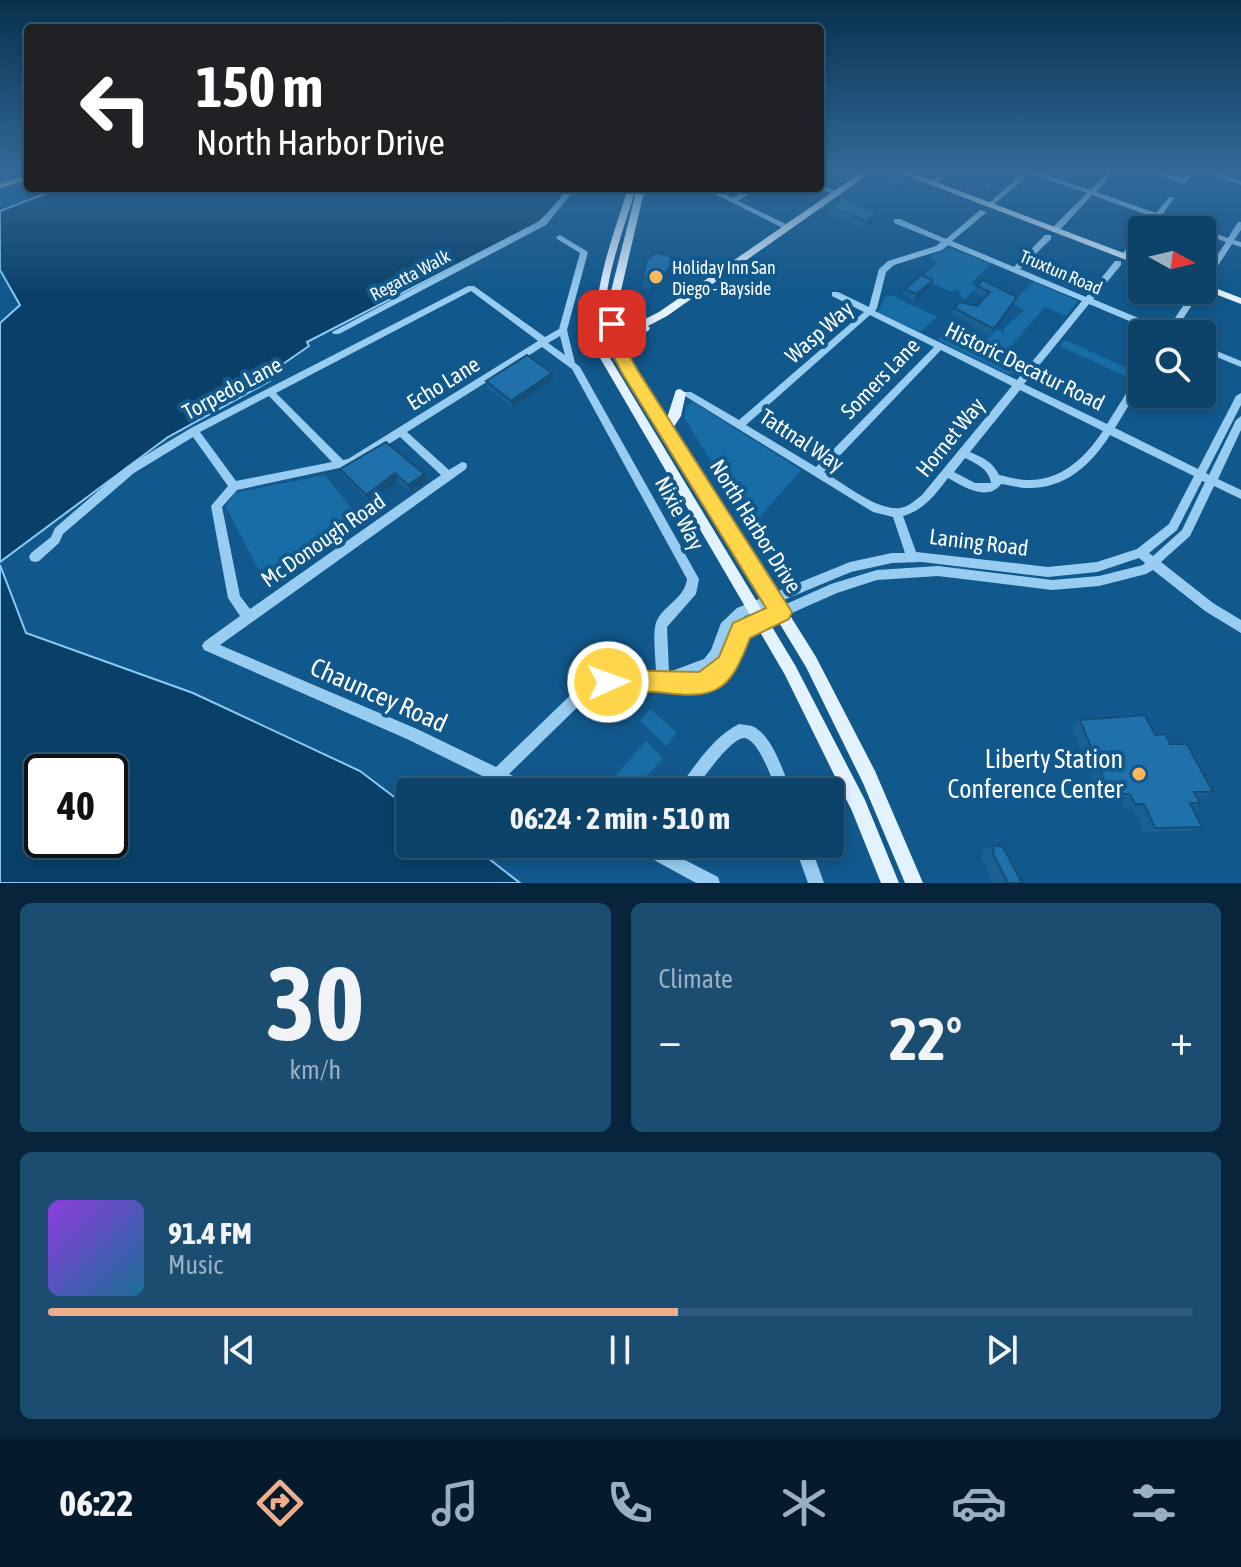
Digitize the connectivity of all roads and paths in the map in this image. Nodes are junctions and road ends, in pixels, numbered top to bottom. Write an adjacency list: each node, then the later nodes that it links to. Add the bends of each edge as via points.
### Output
1 (552, 212): 37 (street, Regatta Walk, via 543,223)
2 (629, 212): 35 (main road, North Harbor Drive, via 602,299)
3 (756, 212): 14 (street)
4 (803, 212): 14 (main road)
5 (806, 212): 14 (main road)
6 (982, 212): 19 (street, Wasp Way)
7 (1005, 212): 15 (main road)
8 (1071, 212): 15 (street)
9 (1147, 212): 11 (street)
10 (1161, 212): 11 (street)
11 (1158, 216)
12 (897, 221): 19 (street, Truxtun Road)
13 (1241, 224): 18 (street)
14 (785, 226): 33 (main road); 35 (main road, via 648,316)
15 (1053, 231): 22 (main road); 25 (street)
16 (1216, 236): 18 (street)
17 (560, 237): 36 (street, via 584,252)
18 (1230, 241): 20 (street); 24 (street)
19 (948, 243): 25 (street, Truxtun Road); 32 (street, Wasp Way, via 891,263 882,271 877,303)
20 (1241, 245)
21 (1128, 252): 22 (street, Hornet Way)
22 (1124, 257): 23 (main road); 30 (street, Hornet Way)
23 (1128, 258)
24 (1216, 262)
25 (1015, 270): 30 (street, Truxtun Road)
26 (1216, 288): 29 (main road)
27 (1216, 291): 31 (main road)
28 (835, 294): 32 (street, Historic Decatur Road)
29 (1241, 294)
30 (1088, 301): 34 (street, Truxtun Road); 44 (street, Hornet Way)
31 (1241, 301)
32 (869, 312): 39 (street, Historic Decatur Road); 50 (street, Wasp Way)
33 (663, 314): 35 (main road, via 639,326); 43 (main road, via 626,342)
34 (1134, 320)
35 (608, 328): 43 (main road, North Harbor Drive); 72 (main road, North Harbor Drive, via 603,352 614,376)
36 (563, 330): 38 (street, Echo Lane); 42 (street)
37 (336, 332)
38 (543, 342): 42 (street); 45 (street, Torpedo Lane, via 471,288); 54 (street, Echo Lane)
39 (939, 347): 44 (street, Historic Decatur Road); 58 (street, Somers Lane)
40 (1216, 354): 41 (street)
41 (1241, 364)
42 (573, 365): 76 (street, Nixie Way, via 694,582 661,627)
43 (627, 366): 51 (main road, North Harbor Drive)
44 (1018, 386): 52 (street, Historic Decatur Road); 55 (street, Hornet Way)
45 (269, 391): 53 (street, Torpedo Lane); 56 (street)
46 (684, 394): 50 (street, Tattnal Way); 51 (main road)
47 (1128, 396): 52 (street)
48 (1241, 396): 61 (street, Laning Road)
49 (1241, 420): 61 (street, Laning Road)
50 (741, 424): 58 (street, Tattnal Way)
51 (666, 428): 70 (main road, North Harbor Drive)
52 (1107, 428): 61 (street, Historic Decatur Road); 62 (street, via 1072,475 1042,485)
53 (194, 431): 63 (street); 67 (street, Torpedo Lane, via 130,470)
54 (400, 431): 56 (street, Echo Lane); 60 (street)
55 (963, 453): 59 (street, Hornet Way); 62 (street, via 989,467)
56 (343, 466): 63 (street, Echo Lane)
57 (462, 466): 60 (street, Mc Donough Road)
58 (817, 472): 65 (street, Tattnal Way, via 858,501)
59 (947, 473): 62 (street, via 983,489 992,488); 65 (street, Hornet Way, via 912,509)
60 (448, 475): 73 (street, Mc Donough Road)
61 (1206, 477): 64 (street, Historic Decatur Road); 66 (street, Laning Road, via 1173,527); 69 (street, Laning Road, via 1186,533)
62 (997, 479)
63 (234, 486): 73 (street, via 216,506 234,598)
64 (1241, 495)
65 (897, 513): 68 (street)
66 (1141, 553): 68 (street, Laning Road, via 1097,567 1048,572); 69 (street)
67 (35, 557)
68 (912, 557): 70 (street, Laning Road, via 850,567)
69 (1154, 562): 71 (street, Laning Road, via 1136,573 1073,585 1032,585 927,570 877,575); 74 (street)
70 (772, 597): 71 (main road, North Harbor Drive); 72 (street, Laning Road)
71 (781, 612): 72 (street, Laning Road); 86 (main road, North Harbor Drive, via 848,734)
72 (758, 613): 76 (street, Laning Road, via 739,633 728,665 711,680 689,686); 85 (main road, North Harbor Drive, via 849,785)
73 (248, 617): 75 (street, Mc Donough Road)
74 (1241, 627)
75 (208, 646): 77 (street, Chauncey Road)
76 (663, 680): 77 (street, Laning Road, via 590,686)
77 (497, 776): 78 (street, Chauncey Road)
78 (501, 778)
79 (695, 778): 80 (street, via 726,739 745,730 762,739)
80 (778, 778)
81 (666, 858): 83 (street)
82 (807, 858): 84 (street)
83 (712, 883)
84 (816, 883)
85 (890, 883)
86 (914, 883)

